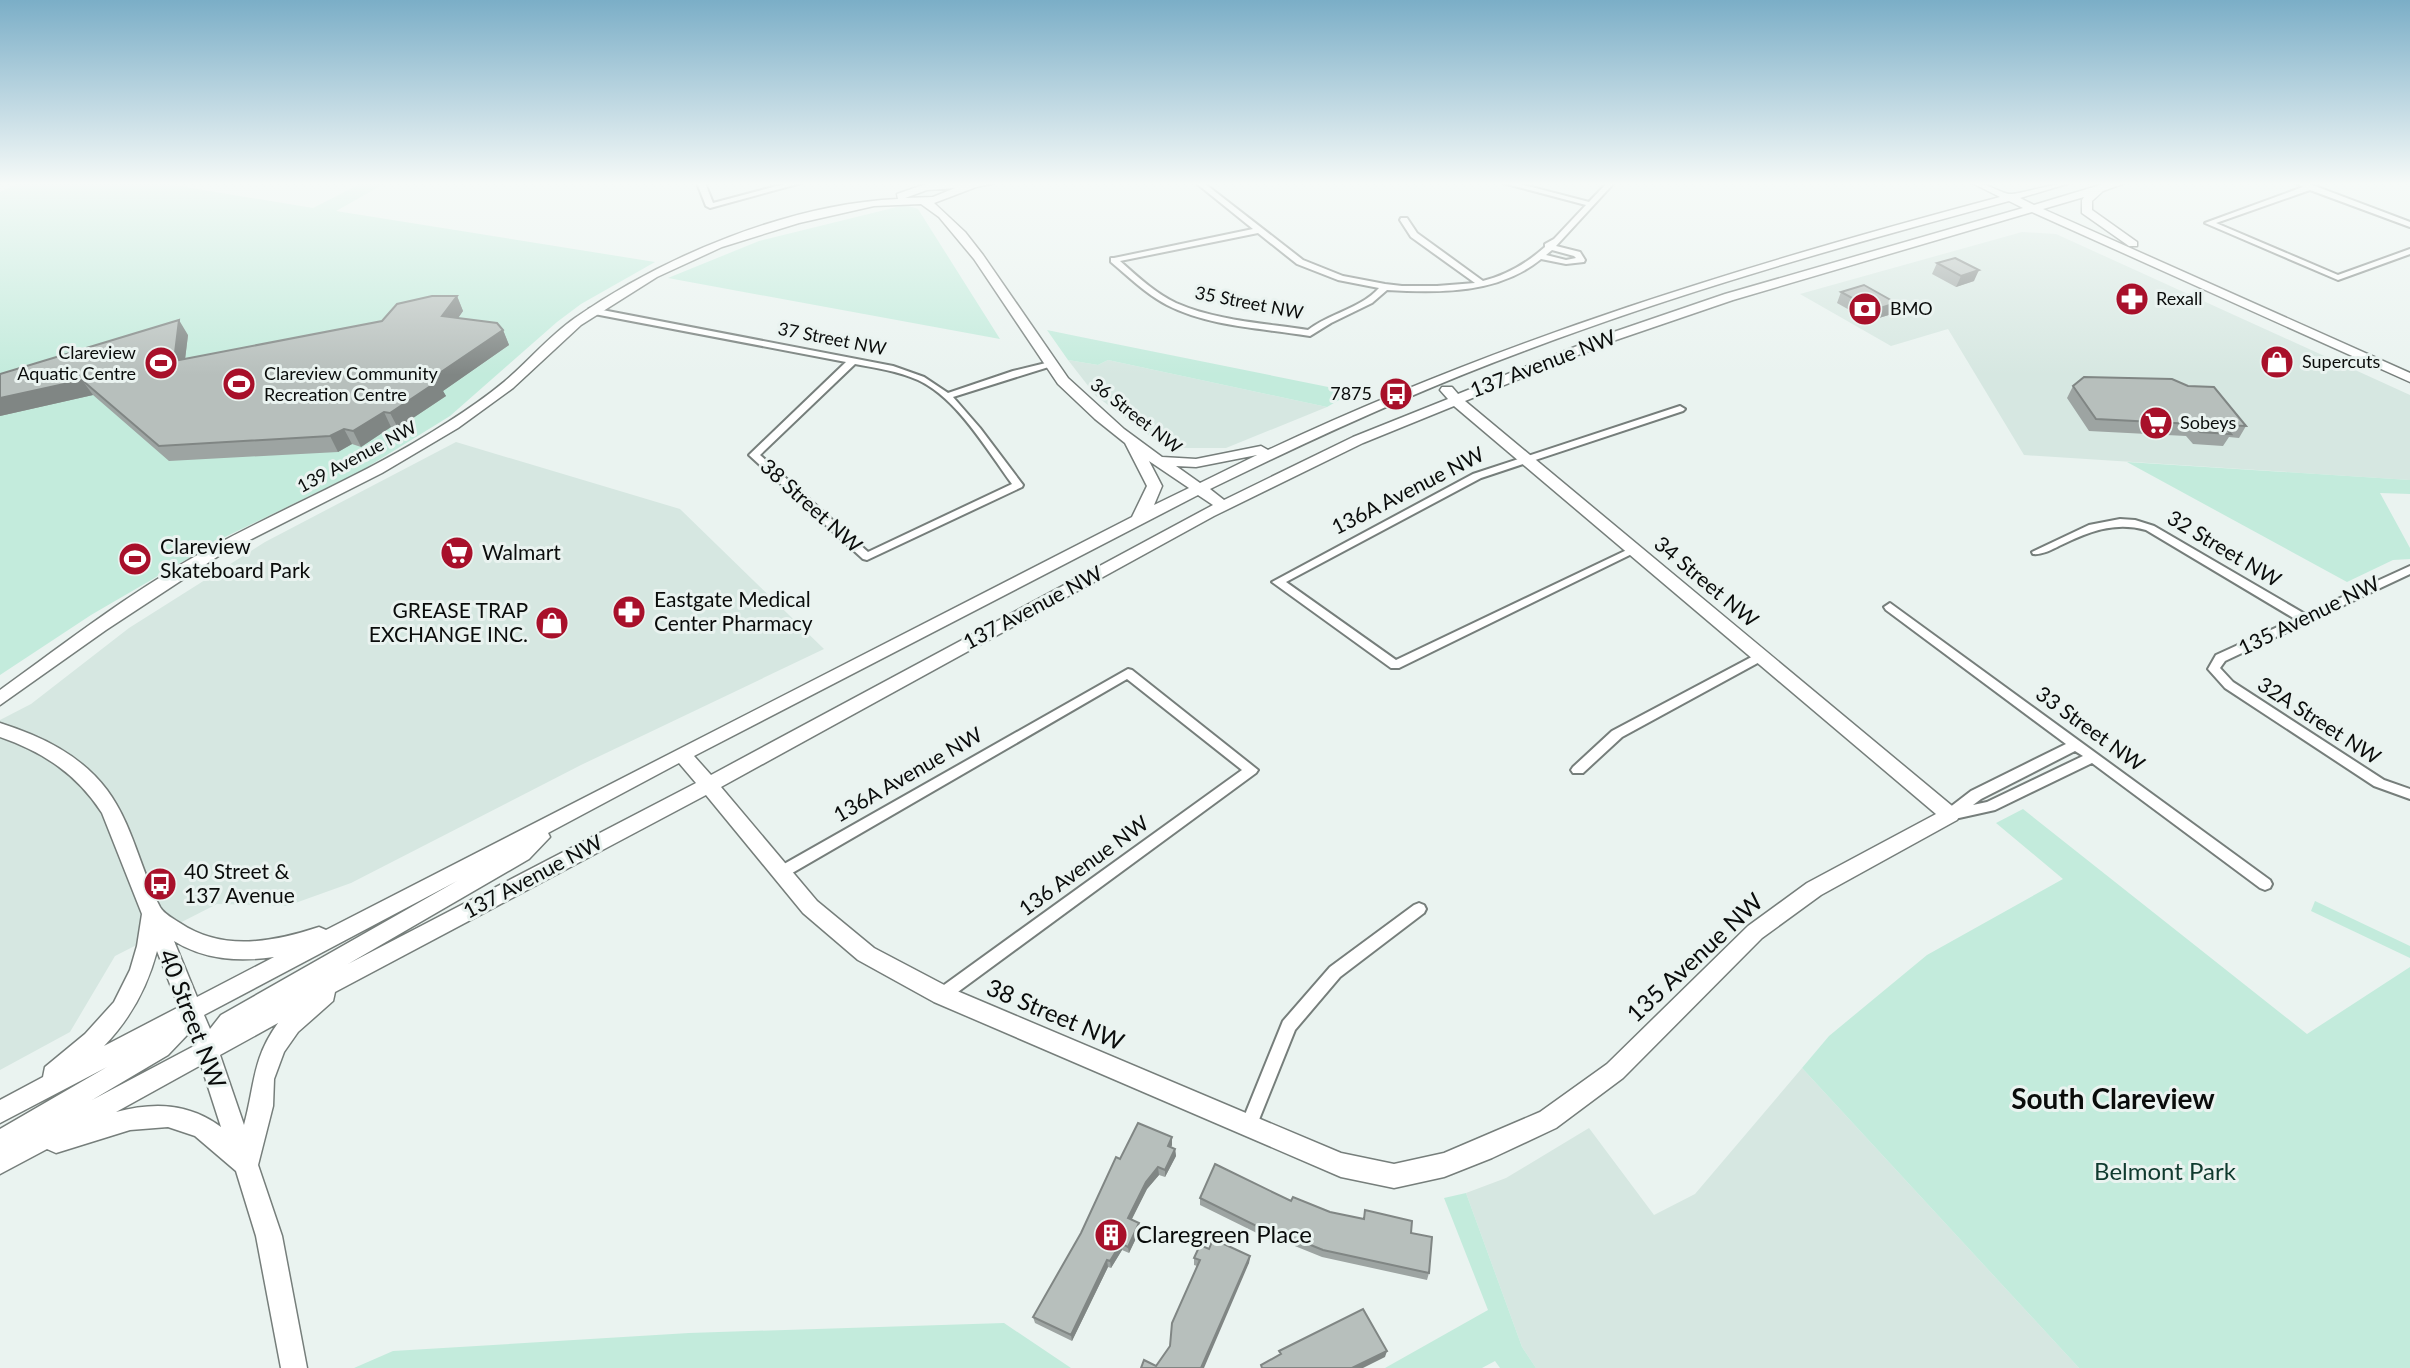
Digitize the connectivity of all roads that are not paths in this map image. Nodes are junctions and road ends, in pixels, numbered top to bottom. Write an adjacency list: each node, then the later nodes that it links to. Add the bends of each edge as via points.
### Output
1 (714, 247): 19 (main road, 139 Avenue NW, via 653,274)
2 (973, 247): 21 (main road, 36 Street NW)
3 (1179, 247): 18 (street, 35 Street NW, via 1114,260 1157,297 1186,308 1310,333 1319,324 1374,298)
4 (1280, 247): 18 (street, via 1310,267)
5 (1431, 247): 17 (street)
6 (1547, 247): 16 (street)
7 (1551, 247): 16 (street, via 1577,254 1581,260)
8 (1839, 247): 24 (main road, 137 Avenue NW, via 1577,326)
9 (1895, 247): 15 (main road)
10 (1901, 247): 15 (main road, 137 Avenue NW)
11 (2119, 247): 23 (main road)
12 (2139, 247): 22 (main road)
13 (2264, 247): 14 (street, via 2337,278)
14 (2410, 251)
15 (1883, 252): 26 (main road, 137 Avenue NW, via 1606,339)
16 (1539, 256): 17 (street, via 1512,273)
17 (1481, 283): 18 (street)
18 (1385, 287)
19 (592, 311): 20 (street, 37 Street NW); 46 (main road, 139 Avenue NW, via 508,385 453,425 399,459 214,552 100,626)
20 (853, 361): 25 (street, 37 Street NW, via 912,375); 37 (street, 38 Street NW, via 754,454)
21 (1050, 365): 25 (street); 28 (main road, 36 Street NW, via 1088,406)
22 (2410, 367)
23 (2410, 378)
24 (1438, 380): 26 (main road, 34 Street NW); 29 (main road, 137 Avenue NW)
25 (947, 396): 37 (street, 37 Street NW, via 1018,485)
26 (1454, 399): 30 (main road, 34 Street NW); 33 (main road, 137 Avenue NW)
27 (1680, 409): 30 (street, 136A Avenue NW)
28 (1128, 438): 31 (main road, 36 Street NW); 34 (main road, via 1152,474 1156,489)
29 (1282, 446): 31 (main road, via 1196,463); 32 (main road, 137 Avenue NW)
30 (1527, 459): 35 (main road, 34 Street NW); 39 (street, 136A Avenue NW, via 1477,476)
31 (1161, 461): 32 (main road, 36 Street NW)
32 (1200, 489): 33 (main road, 36 Street NW); 34 (main road, 137 Avenue NW)
33 (1223, 506): 52 (main road, 137 Avenue NW)
34 (1133, 523): 49 (main road, 137 Avenue NW)
35 (1635, 550): 42 (main road, 34 Street NW); 43 (street)
36 (2037, 552): 41 (street, 32 Street NW, via 2107,522 2123,520 2150,528)
37 (867, 557)
38 (2410, 570): 41 (street, 135 Avenue NW)
39 (1278, 582): 43 (street)
40 (1890, 607): 48 (street, 33 Street NW)
41 (2303, 618): 44 (street, 135 Avenue NW, via 2220,658)
42 (1761, 656): 51 (street, via 1617,734); 54 (main road, 34 Street NW)
43 (1395, 665)
44 (2214, 669): 53 (street, 32A Street NW, via 2229,685 2379,783)
45 (1128, 673): 56 (street, 136A Avenue NW); 62 (street, 136 Avenue NW, via 1251,770)
46 (0, 699)
47 (0, 730): 59 (main road, 40 Street NW, via 32,740 71,761 98,789)
48 (2075, 745): 50 (street, 33 Street NW); 54 (street, 135 Avenue NW, via 1976,795)
49 (682, 754): 52 (main road, 38 Street NW); 55 (main road, 137 Avenue NW)
50 (2092, 757): 54 (street, 135 Avenue NW, via 1990,806); 57 (street, 33 Street NW)
51 (1578, 770)
52 (708, 784): 56 (main road, 38 Street NW); 61 (main road, 137 Avenue NW)
53 (2410, 794)
54 (1951, 815): 67 (main road, 135 Avenue NW, via 1814,889 1755,932 1615,1071 1548,1120)
55 (552, 824): 60 (main road, 137 Avenue NW); 64 (main road, via 522,853 229,1022)
56 (782, 872): 62 (main road, 38 Street NW, via 810,907 866,954)
57 (2265, 884)
58 (1419, 909): 66 (street, via 1335,972 1289,1026)
59 (152, 915): 60 (main road, via 194,943 232,951 311,939); 63 (main road, 40 Street NW); 65 (main road, via 138,983 105,1033)
60 (374, 915): 63 (main road, 137 Avenue NW)
61 (349, 974): 64 (main road, 137 Avenue NW); 69 (main road, via 290,1025 274,1047 262,1079 261,1106)
62 (942, 995): 66 (main road, 38 Street NW)
63 (190, 1012): 64 (main road, 40 Street NW); 65 (main road, 137 Avenue NW); 68 (main road, via 160,1048)
64 (206, 1050): 68 (main road, 137 Avenue NW); 69 (main road, 40 Street NW)
65 (6, 1109)
66 (1248, 1127): 67 (main road, 38 Street NW, via 1341,1165 1394,1176)
67 (1484, 1150)
68 (5, 1153): 69 (main road, via 156,1116 201,1126)
69 (246, 1165): 70 (main road, 40 Street NW, via 271,1246)
70 (294, 1368)

